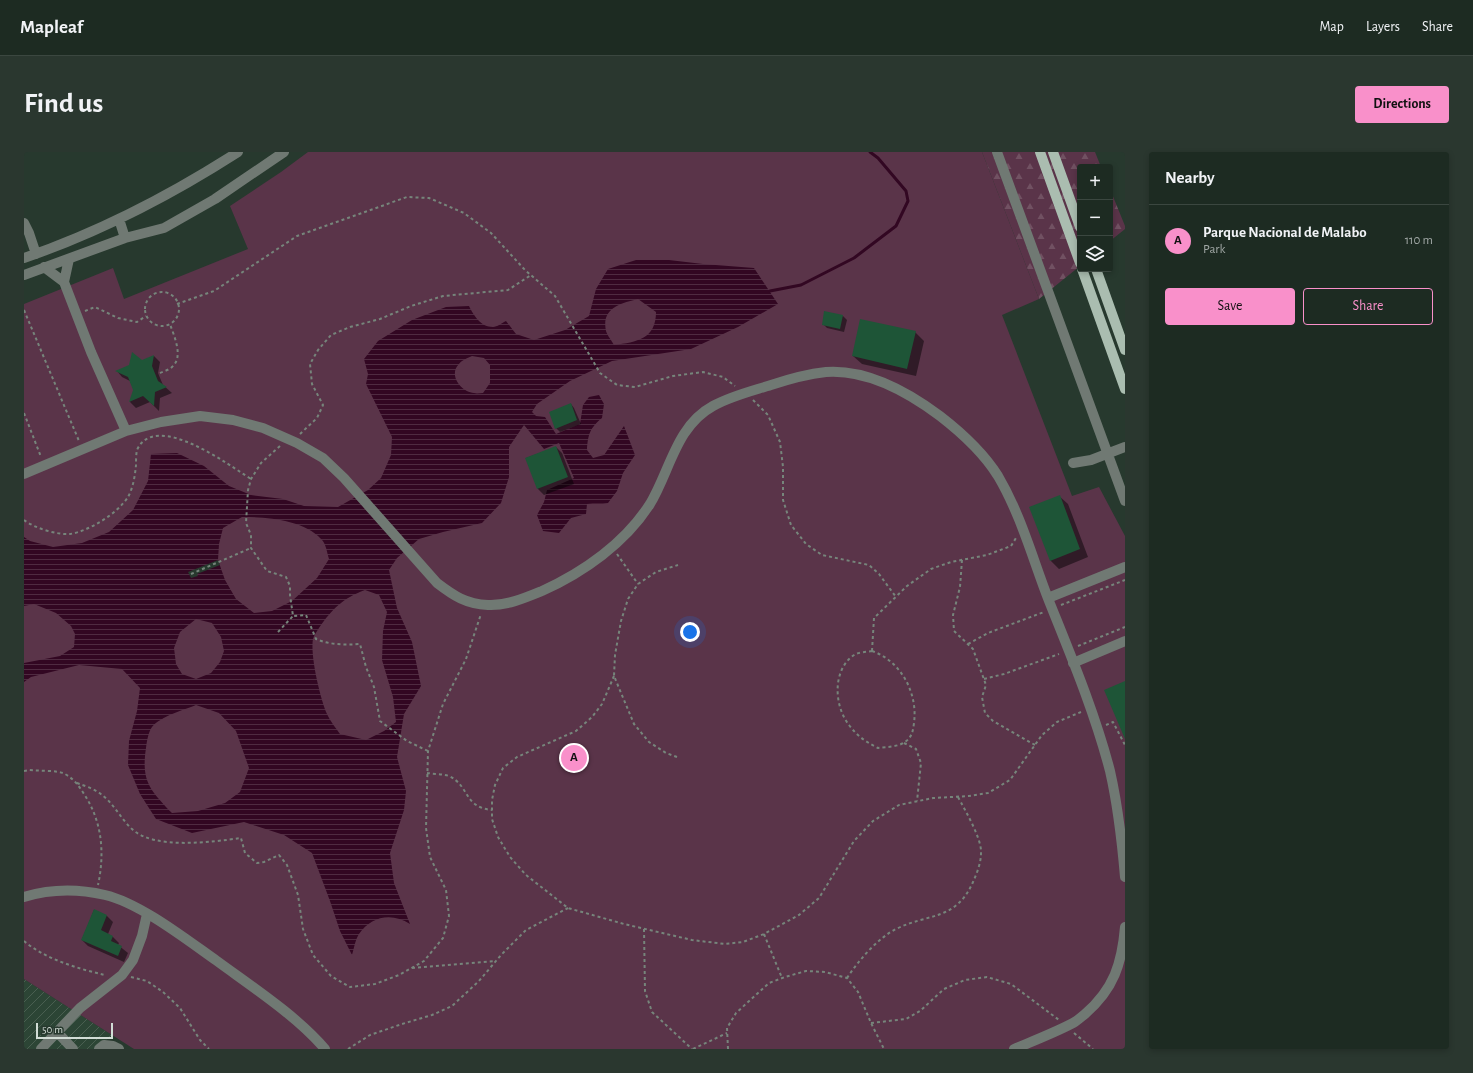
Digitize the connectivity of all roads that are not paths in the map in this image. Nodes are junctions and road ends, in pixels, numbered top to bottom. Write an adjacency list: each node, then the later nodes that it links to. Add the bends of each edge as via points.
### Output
1 (238, 152): 6 (street)
2 (284, 152): 9 (street, via 176,222 164,228)
3 (997, 152): 23 (street)
4 (1040, 152): 11 (main road)
5 (1053, 152): 7 (main road)
6 (119, 219): 9 (street); 10 (street)
7 (1077, 219)
8 (24, 223): 10 (street)
9 (125, 238): 13 (street)
10 (36, 254): 12 (street)
11 (1077, 255)
12 (24, 258)
13 (69, 258): 14 (street); 18 (street)
14 (44, 267): 17 (street); 18 (street)
15 (1083, 272): 20 (main road)
16 (1097, 272): 19 (main road)
17 (24, 275)
18 (64, 282): 21 (street)
19 (1125, 350)
20 (1125, 389)
21 (126, 431): 25 (street); 28 (street, via 200,416 233,420 263,428 297,443 323,458 344,478 437,583 455,596 471,603 489,605 508,603 556,585 612,547 639,519 651,501 679,442 703,412 746,393 795,378 827,372 848,373 872,378 920,401 958,430 978,451 997,474 1010,498)
22 (1125, 447): 23 (street)
23 (1107, 455): 24 (street, via 1082,463); 26 (street)
24 (1073, 463)
25 (24, 474)
26 (1125, 501)
27 (1125, 566): 28 (street)
28 (1048, 598): 30 (street)
29 (1125, 641): 30 (street)
30 (1073, 662): 31 (street, via 1110,772)
31 (1125, 877)
32 (24, 897): 33 (street, via 31,894 81,891 106,895)
33 (147, 914): 35 (street, via 133,960 122,975 80,1008); 40 (street, via 251,986)
34 (1125, 927): 41 (street, via 1123,950 1116,974 1106,993 1074,1023)
35 (57, 1032): 36 (street); 37 (street)
36 (41, 1049)
37 (73, 1049)
38 (99, 1049): 39 (street, via 104,1045)
39 (119, 1049)
40 (325, 1049)
41 (1014, 1049)

